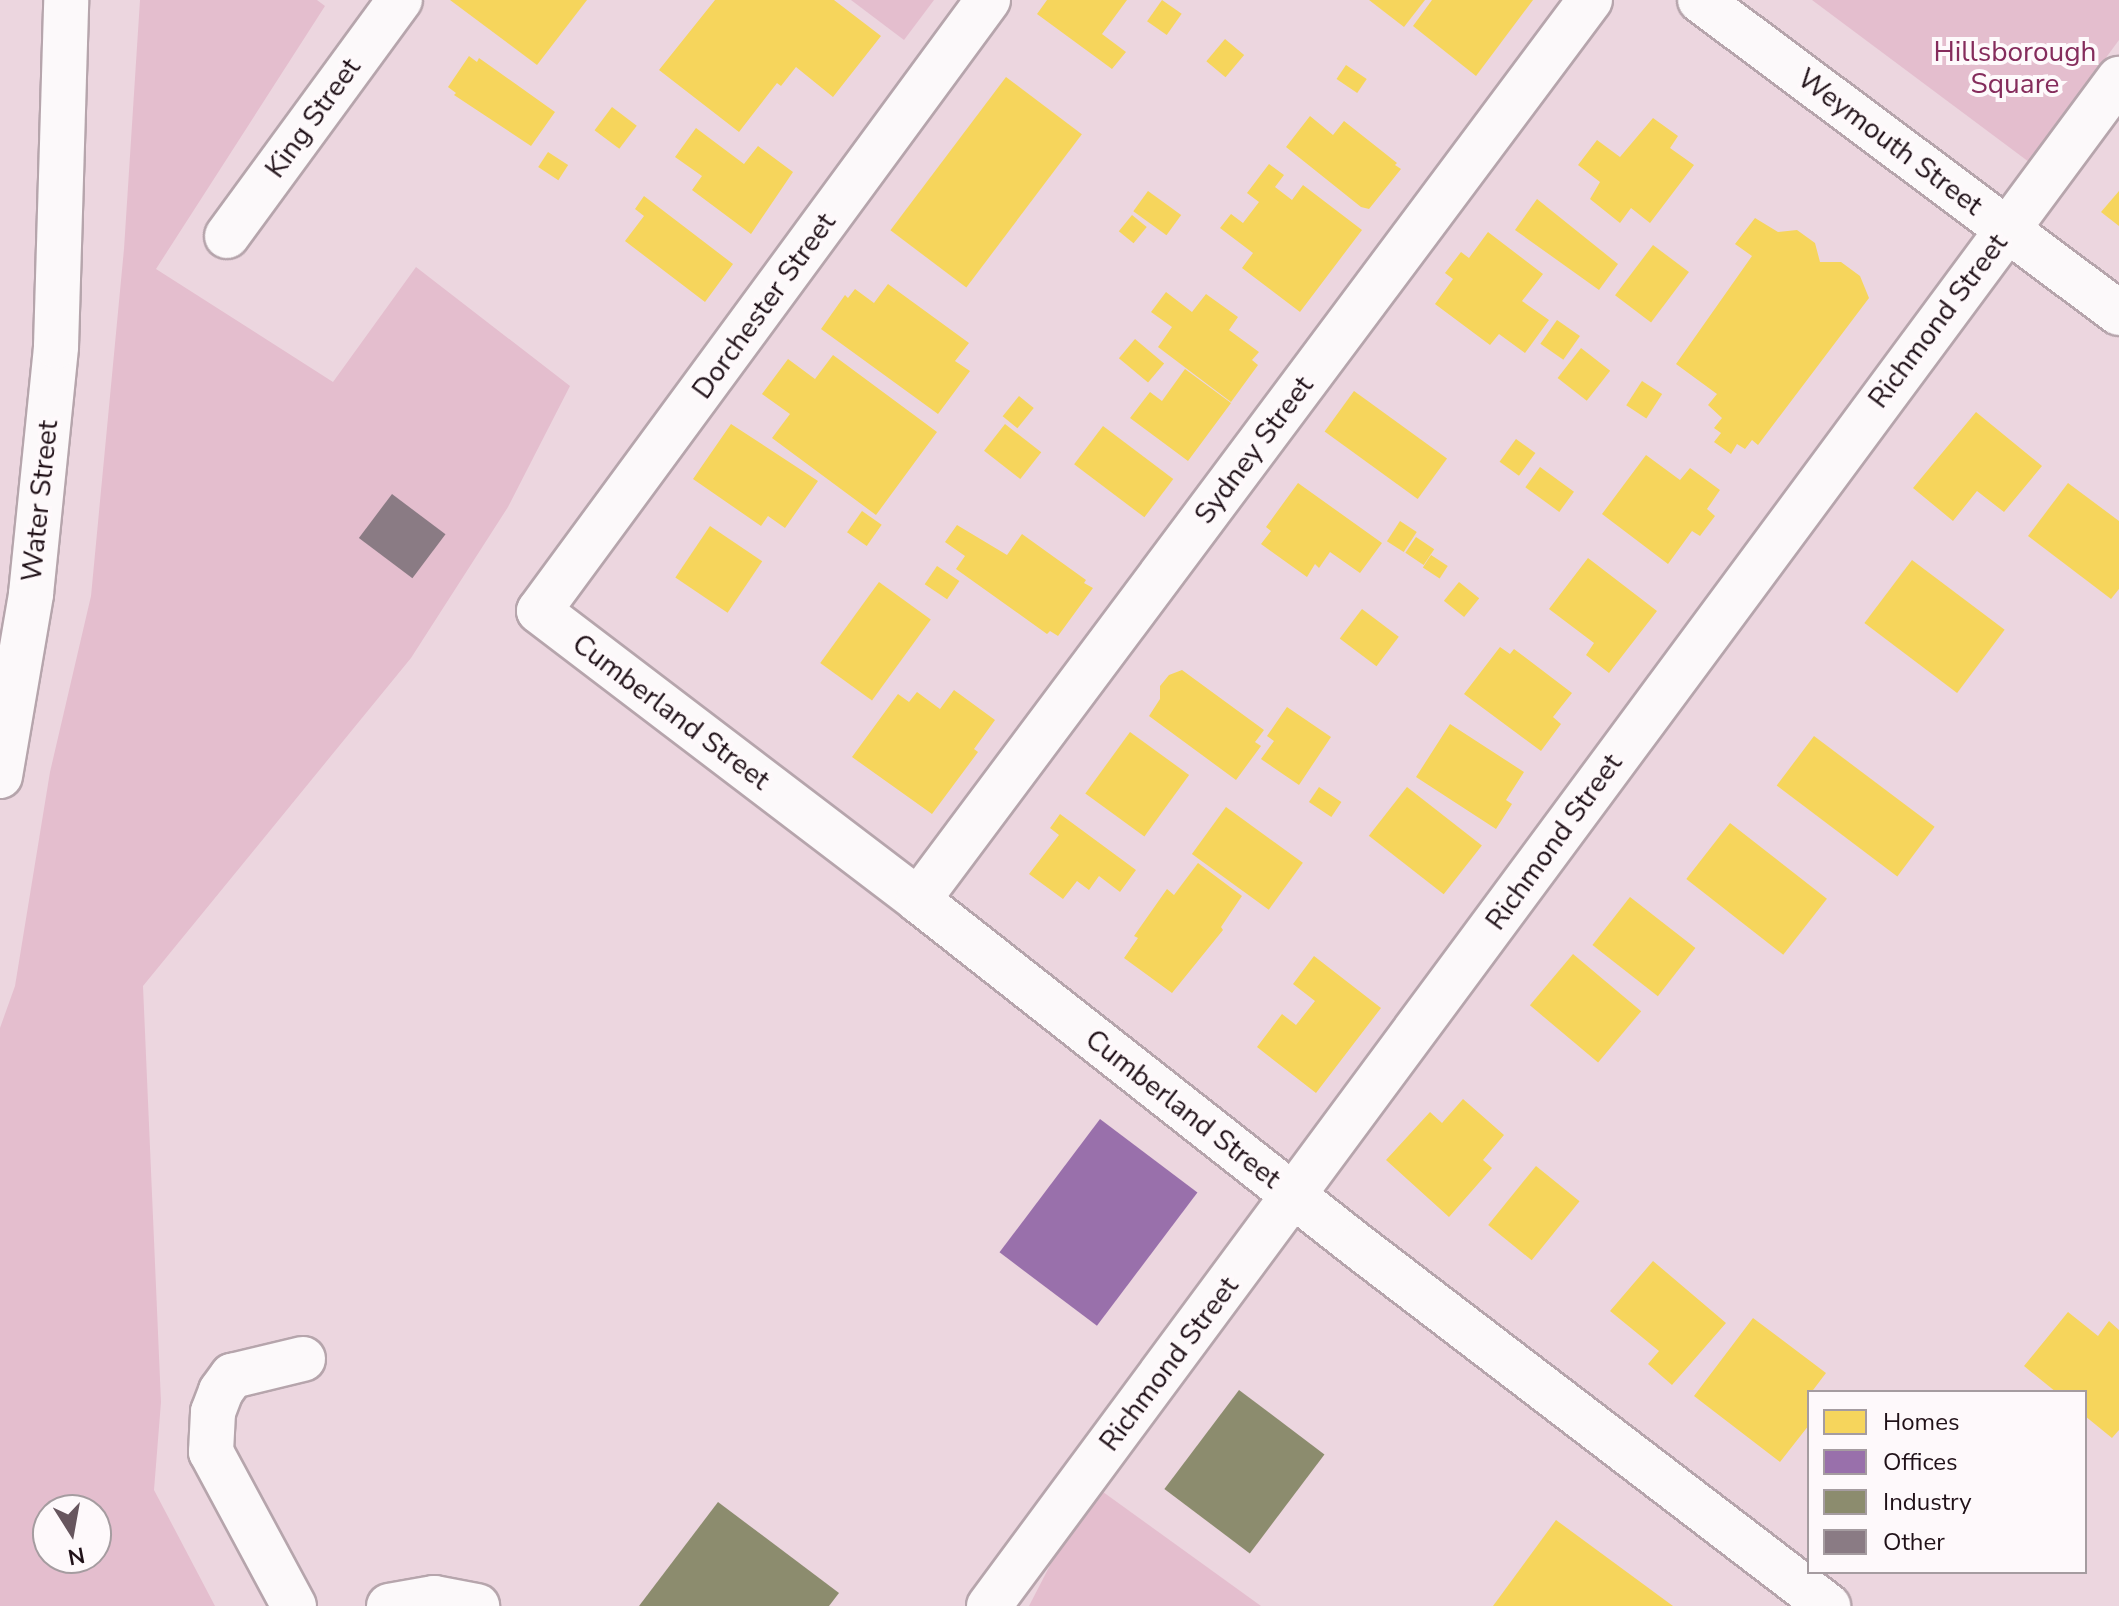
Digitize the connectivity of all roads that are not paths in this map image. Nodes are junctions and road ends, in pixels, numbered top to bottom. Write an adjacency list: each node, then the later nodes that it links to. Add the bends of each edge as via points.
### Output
1 (66, 0): 8 (street, Water Street)
2 (95, 0): 8 (street, Water Street)
3 (400, 0): 10 (street, King Street)
4 (988, 0): 12 (street, Dorchester Street)
5 (1590, 0): 14 (street, Sydney Street)
6 (1700, 0): 9 (street, Weymouth Street)
7 (2119, 79): 9 (street, Richmond Street)
8 (61, 223): 13 (street, Water Street, via 56,346 31,594)
9 (2007, 229): 11 (street, Weymouth Street); 15 (street, Richmond Street)
10 (227, 236)
11 (2119, 313)
12 (539, 611): 14 (street, Cumberland Street)
13 (0, 776)
14 (918, 900): 15 (street, Cumberland Street)
15 (1293, 1196): 20 (street, Richmond Street); 21 (street, Cumberland Street)
16 (303, 1359): 17 (street, via 232,1376 213,1412 211,1452)
17 (294, 1606)
18 (389, 1606): 19 (street, via 434,1598)
19 (477, 1606)
20 (989, 1606)
21 (1828, 1606)

